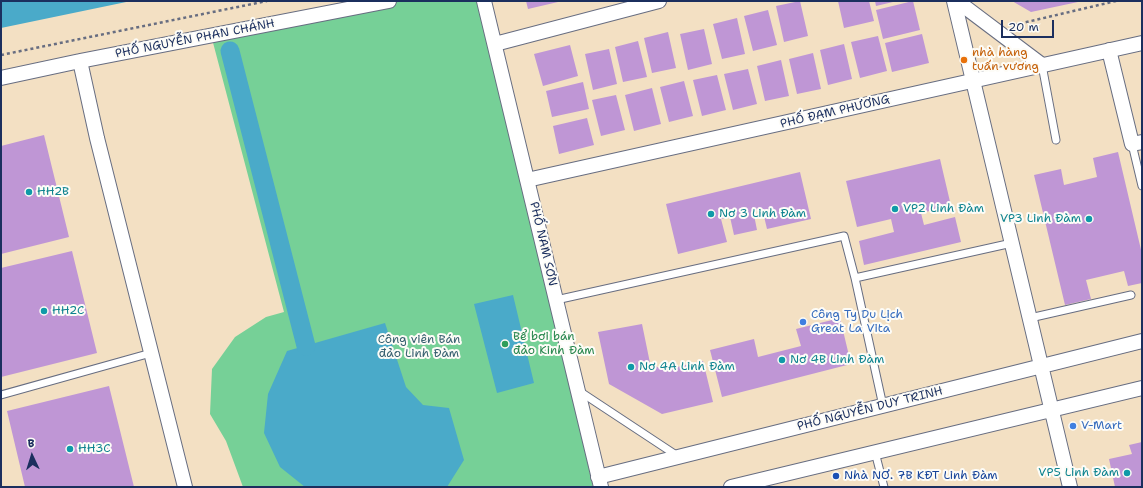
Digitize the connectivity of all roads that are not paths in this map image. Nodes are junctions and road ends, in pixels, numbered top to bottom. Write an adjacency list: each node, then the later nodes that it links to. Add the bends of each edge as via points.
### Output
1 (389, 1): 9 (street, PHỐ NGUYỄN PHAN CHÁNH)
2 (484, 1): 7 (street, PHỐ NAM SƠN)
3 (659, 1): 7 (street)
4 (954, 1): 12 (street)
5 (957, 1): 10 (street)
6 (1142, 43): 8 (street, PHỐ ĐẠM PHƯƠNG)
7 (495, 44): 15 (street, PHỐ NAM SƠN)
8 (1110, 50): 10 (street, PHỐ ĐẠM PHƯƠNG); 14 (street)
9 (80, 61): 11 (street, PHỐ NGUYỄN PHAN CHÁNH); 23 (street)
10 (1042, 66): 12 (street, PHỐ ĐẠM PHƯƠNG); 13 (lane)
11 (1, 78)
12 (973, 81): 15 (street, PHỐ ĐẠM PHƯƠNG); 17 (street)
13 (1056, 140)
14 (1137, 143): 16 (lane)
15 (527, 180): 20 (street, PHỐ NAM SƠN)
16 (1142, 186)
17 (1012, 243): 18 (lane); 21 (street)
18 (855, 278): 20 (lane, via 844,236); 28 (lane)
19 (1131, 295): 21 (lane)
20 (556, 300): 26 (street, PHỐ NAM SƠN)
21 (1030, 318): 24 (street)
22 (1142, 341): 24 (street, PHỐ NGUYỄN DUY TRINH)
23 (151, 353): 27 (lane); 33 (street)
24 (1041, 367): 28 (street, PHỐ NGUYỄN DUY TRINH); 29 (street)
25 (1142, 388): 29 (street)
26 (578, 391): 31 (lane); 32 (street, PHỐ NAM SƠN)
27 (1, 394)
28 (883, 406): 31 (street, PHỐ NGUYỄN DUY TRINH)
29 (1051, 410): 30 (street); 36 (street)
30 (875, 452): 34 (street); 35 (lane)
31 (679, 457): 32 (street, PHỐ NGUYỄN DUY TRINH)
32 (599, 482)
33 (185, 487)
34 (731, 487)
35 (884, 487)
36 (1070, 487)

